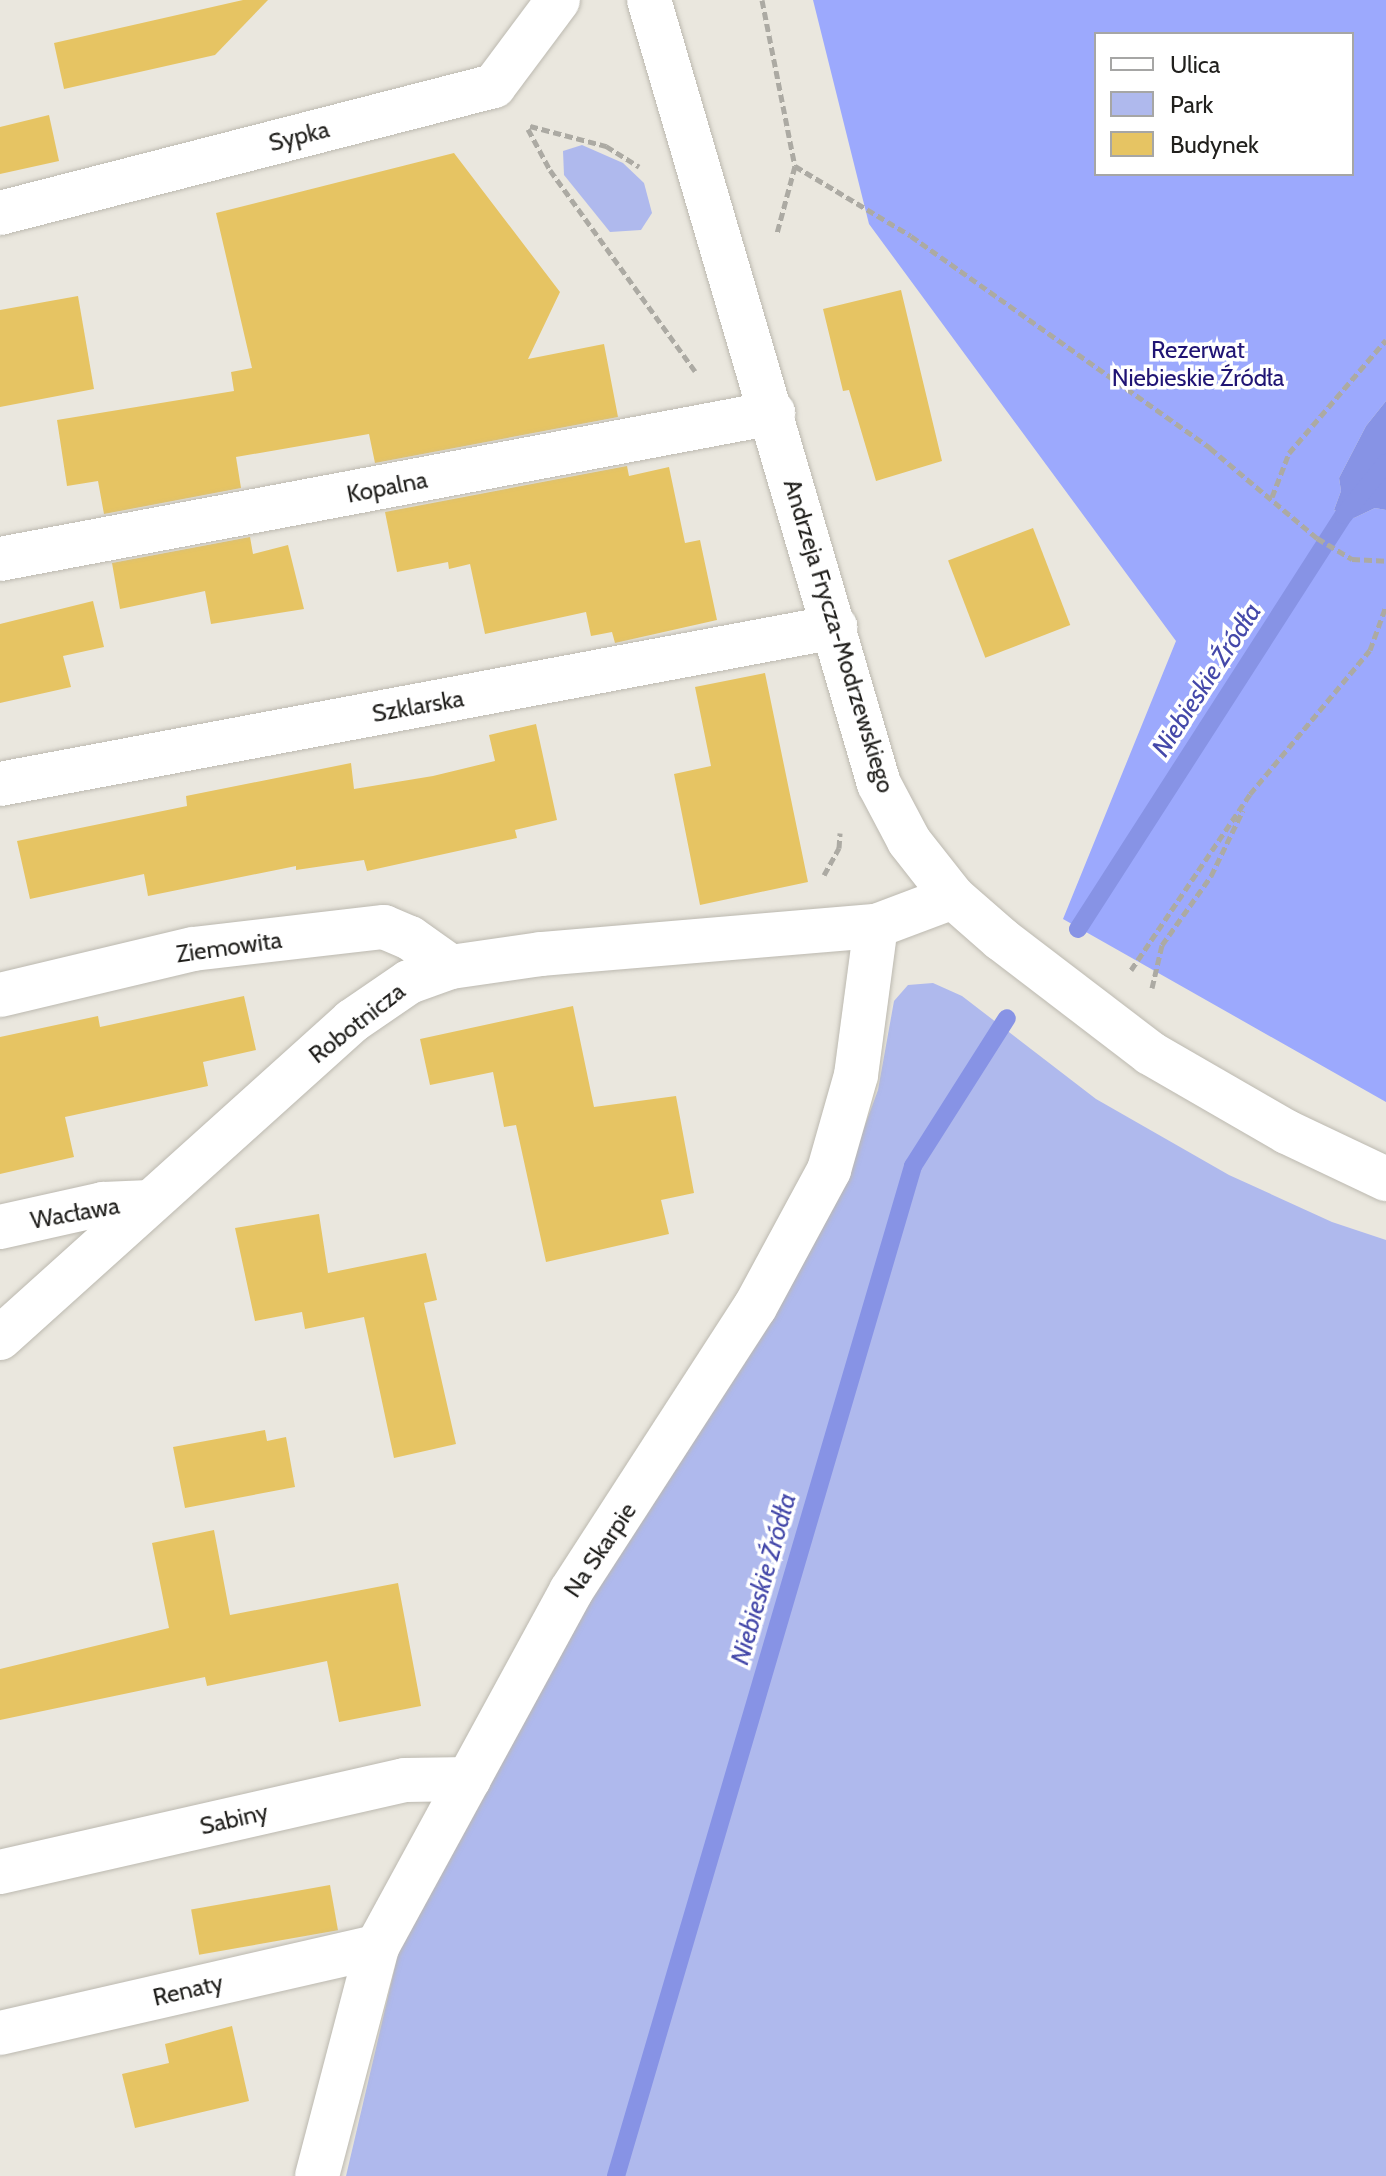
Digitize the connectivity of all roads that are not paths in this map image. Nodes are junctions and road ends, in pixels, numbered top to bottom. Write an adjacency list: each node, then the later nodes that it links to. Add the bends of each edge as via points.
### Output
1 (558, 0): 3 (street, Sypka, via 494,86)
2 (649, 0): 4 (street, Andrzeja Frycza-Modrzewskiego)
3 (0, 213)
4 (773, 413): 5 (street, Kopalna); 6 (street, Andrzeja Frycza-Modrzewskiego)
5 (0, 559)
6 (835, 627): 7 (street, Szklarska); 8 (street, Andrzeja Frycza-Modrzewskiego, via 879,784 909,841)
7 (0, 784)
8 (953, 897): 9 (street, Robotnicza); 12 (street, Andrzeja Frycza-Modrzewskiego, via 1077,1001 1150,1053 1287,1132)
9 (876, 926): 10 (street, Robotnicza, via 541,954); 16 (street, Na Skarpie, via 856,1075 829,1170 755,1307 571,1591)
10 (451, 967): 11 (street, Ziemowita, via 384,927 193,949); 13 (street, Robotnicza, via 409,982 352,1021)
11 (0, 995)
12 (1386, 1179)
13 (150, 1202): 14 (street, Wacława, via 103,1204); 15 (street, Robotnicza)
14 (0, 1227)
15 (0, 1338)
16 (469, 1779): 17 (street, Sabiny, via 405,1780); 18 (street, Na Skarpie)
17 (0, 1872)
18 (377, 1947): 19 (street, Renaty); 20 (street, Na Skarpie)
19 (0, 2033)
20 (317, 2176)

